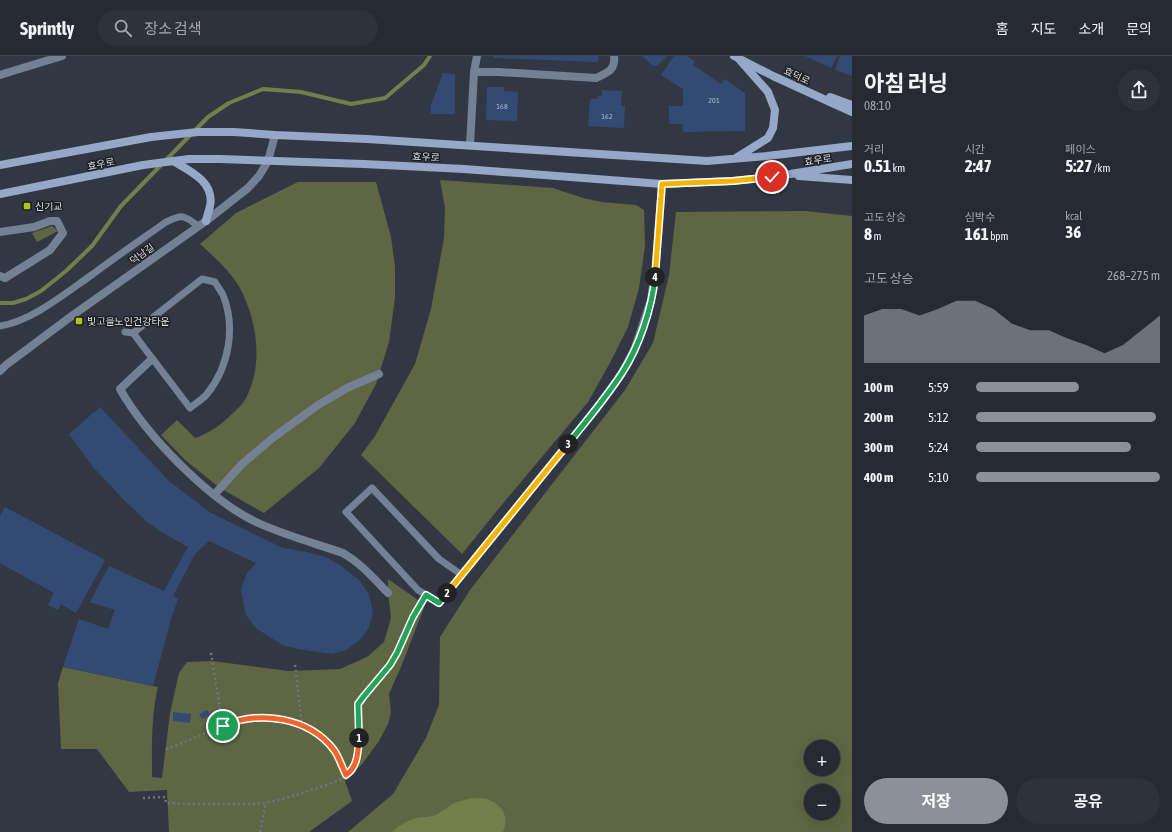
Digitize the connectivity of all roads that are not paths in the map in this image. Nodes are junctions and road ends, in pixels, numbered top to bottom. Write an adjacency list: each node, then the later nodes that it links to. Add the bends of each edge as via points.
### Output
1 (62, 56): 6 (street)
2 (477, 56): 5 (street)
3 (614, 56): 5 (street, via 615,62 609,72 596,78)
4 (737, 58): 7 (main road, 효덕로); 13 (main road, via 768,92 775,110 774,128 768,138)
5 (474, 72): 11 (street)
6 (0, 75)
7 (802, 88): 8 (main road); 9 (main road, 효덕로)
8 (852, 105)
9 (852, 112)
10 (275, 135): 11 (main road, 효우로); 15 (street, 덕남길); 17 (main road, 효우로, via 198,132 151,137)
11 (470, 145): 13 (main road, 효우로, via 682,160)
12 (852, 146): 13 (main road, 효우로)
13 (734, 159)
14 (173, 161): 15 (main road, 효우로); 21 (main road, 효우로); 22 (main road, via 199,177 208,188 211,204)
15 (268, 161): 20 (main road, 효우로, via 464,169); 22 (street, 덕남길, via 248,188)
16 (852, 164): 18 (main road, 효우로)
17 (0, 165)
18 (782, 175): 19 (main road); 20 (main road, 효우로, via 733,181)
19 (852, 180)
20 (662, 184): 31 (street, via 655,281 635,348 622,373 597,408)
21 (0, 194)
22 (206, 220): 23 (street, 덕남길)
23 (198, 226): 26 (lane, via 187,217 181,216 166,222 65,294 15,323); 28 (street, 덕남길, via 73,315)
24 (0, 232): 25 (street, via 57,221 63,233 50,250 5,278)
25 (0, 276)
26 (0, 326)
27 (152, 359): 27 (lane, via 129,333 202,279 215,282 223,295 229,339 225,361 218,378 206,395 190,408); 30 (street, via 120,389 130,407 171,455)
28 (0, 371)
29 (379, 374): 30 (street, via 318,405 274,437 242,464)
30 (214, 495): 32 (street, via 256,522 353,559)
31 (462, 575): 33 (street); 33 (lane, via 439,559 372,488 346,512 418,590)
32 (388, 593)
33 (439, 603)

